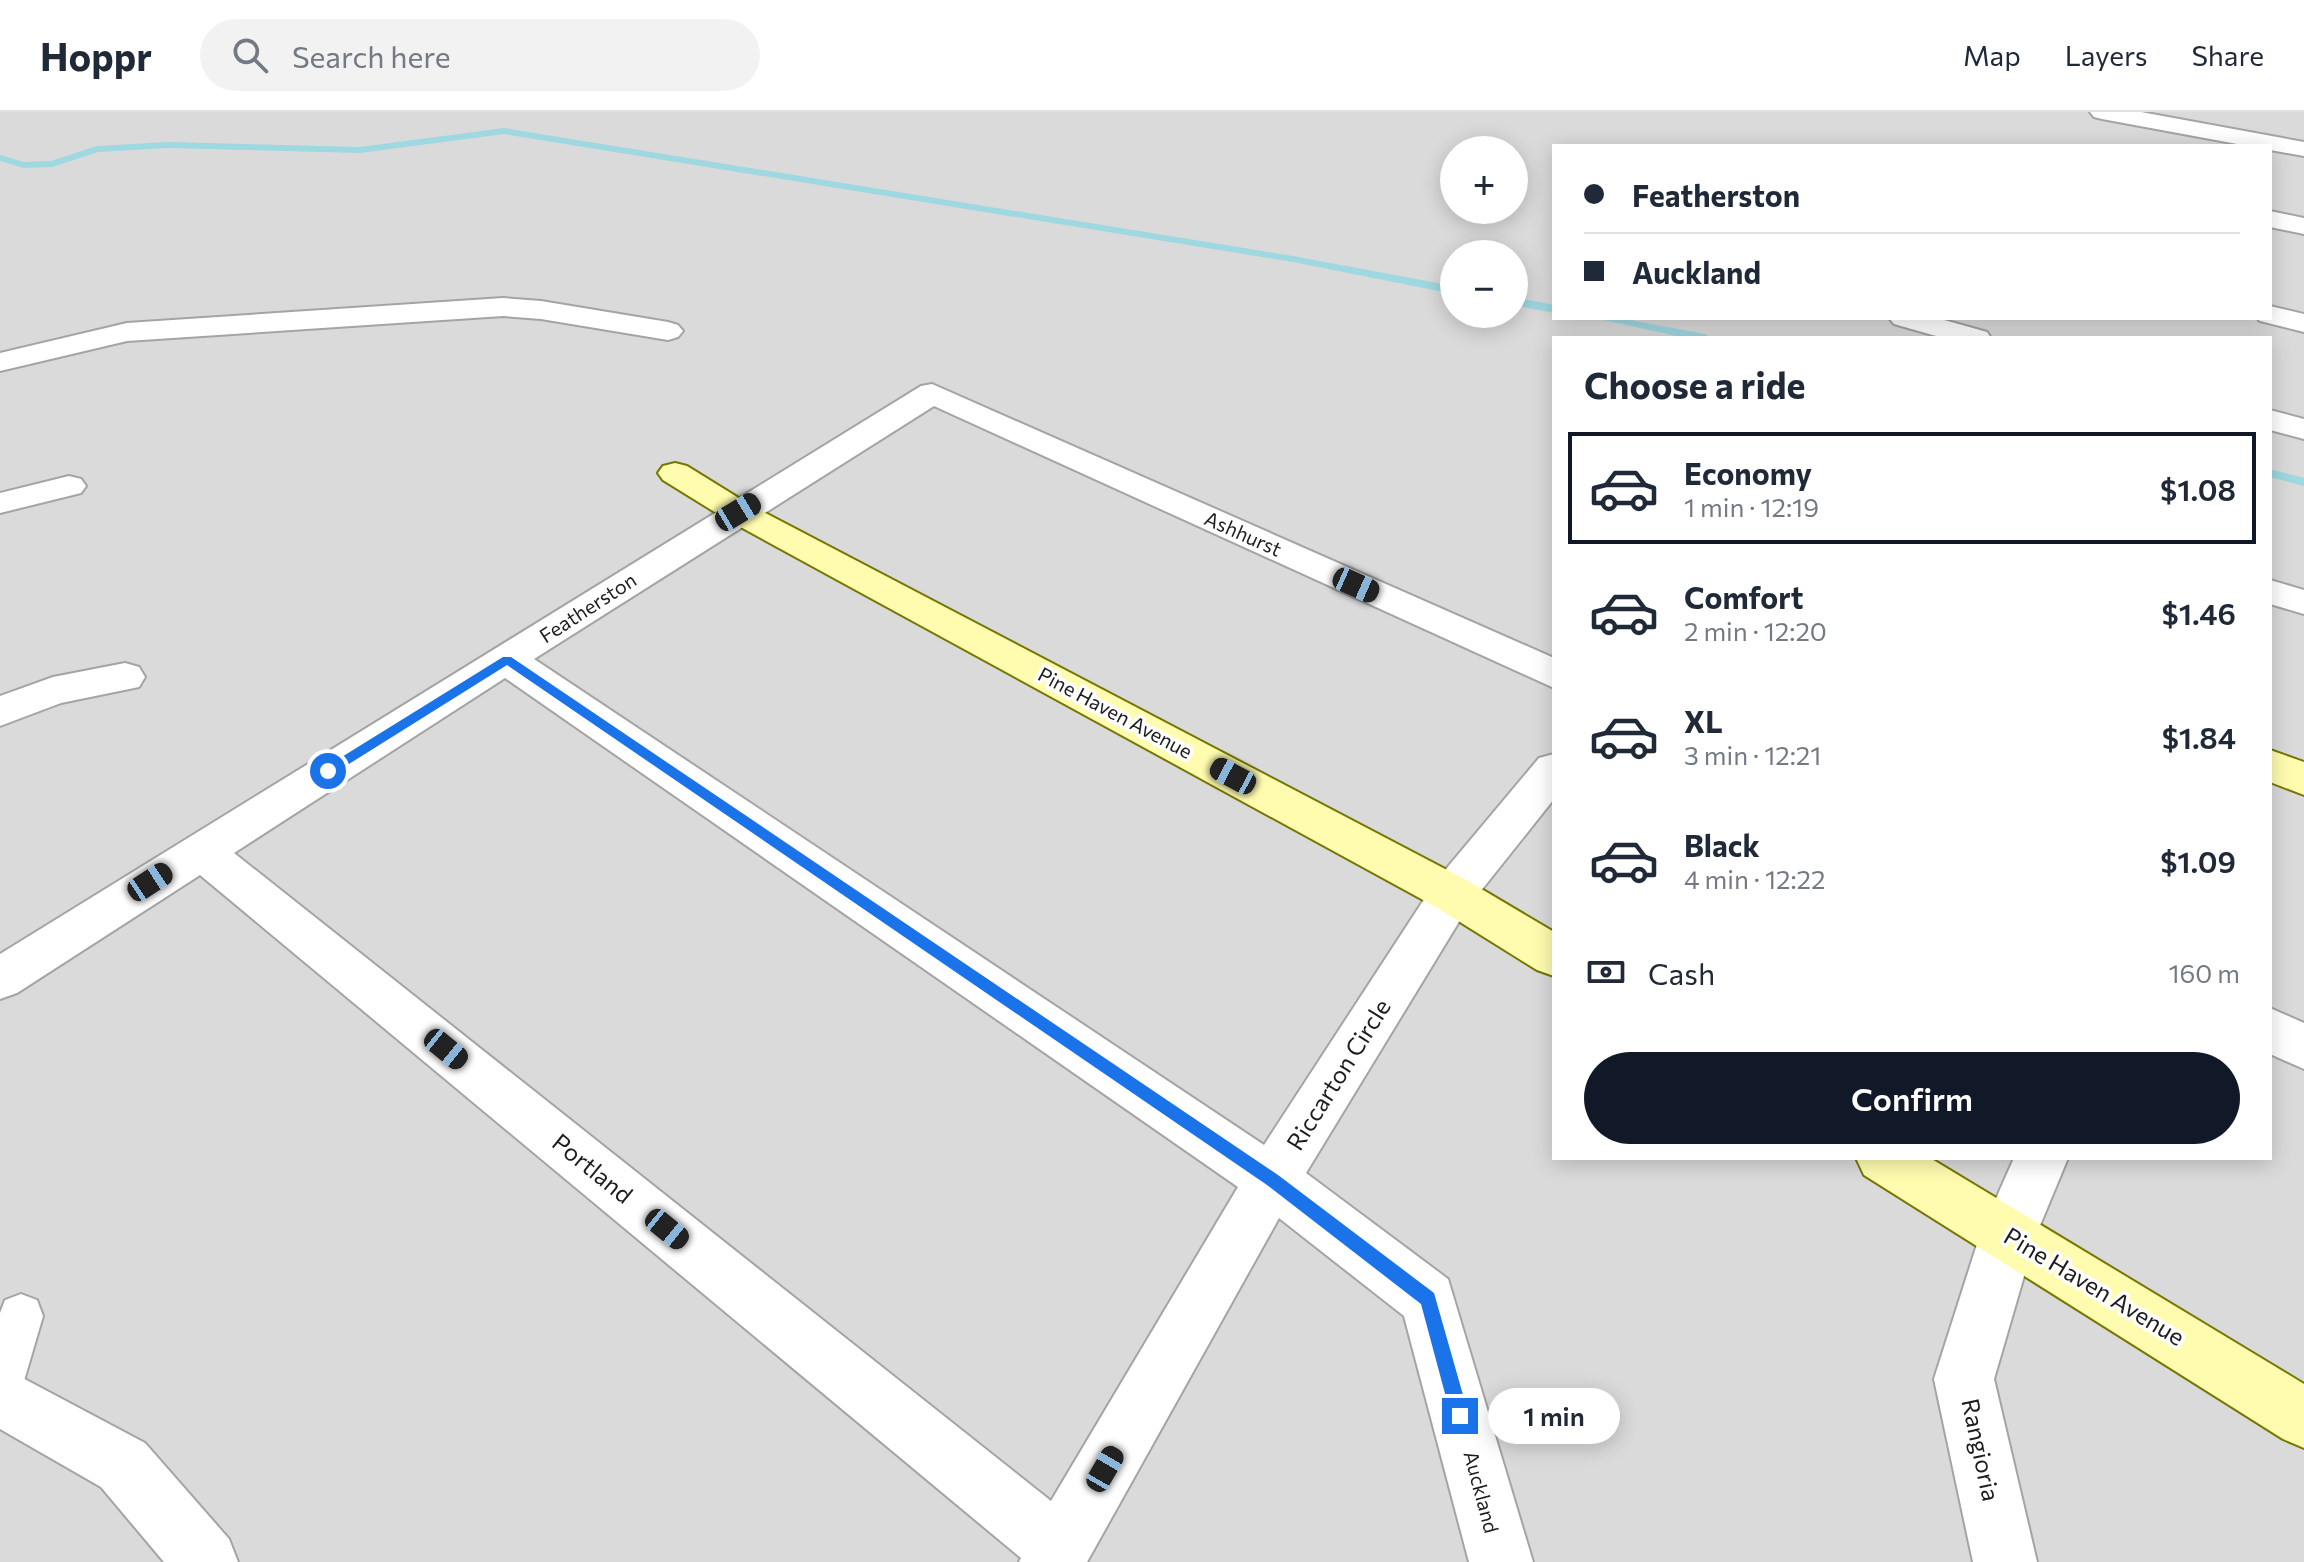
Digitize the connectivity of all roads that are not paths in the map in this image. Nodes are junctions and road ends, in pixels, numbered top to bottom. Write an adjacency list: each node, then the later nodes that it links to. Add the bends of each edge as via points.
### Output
1 (2102, 112): 2 (street)
2 (2186, 118): 3 (street); 4 (street)
3 (2156, 144)
4 (2304, 149)
5 (2272, 219): 6 (street)
6 (2304, 226)
7 (2272, 315): 9 (street)
8 (1911, 320): 11 (street)
9 (2304, 323)
10 (668, 331): 12 (street, via 503,307 127,332)
11 (1969, 336)
12 (0, 362)
13 (932, 393): 19 (street, Featherston); 23 (street, Ashhurst)
14 (2272, 421): 15 (street)
15 (2304, 429)
16 (675, 473): 19 (street, Pine Haven Avenue)
17 (69, 486): 18 (street)
18 (0, 503)
19 (738, 512): 22 (street, Featherston); 30 (street, Pine Haven Avenue)
20 (2272, 593): 21 (street)
21 (2304, 602)
22 (507, 660): 29 (street, Featherston); 37 (street, Auckland)
23 (1552, 673)
24 (125, 677): 25 (street, via 53,691)
25 (0, 712)
26 (2272, 766): 28 (street)
27 (1552, 771): 30 (street, Riccarton Circle)
28 (2304, 779)
29 (200, 850): 32 (street, Featherston); 42 (street, Portland)
30 (1452, 894): 31 (street, Pine Haven Avenue); 37 (street, Riccarton Circle)
31 (1552, 955)
32 (0, 979)
33 (2272, 1030): 34 (street)
34 (2304, 1047)
35 (1886, 1160): 38 (street, Pine Haven Avenue)
36 (2040, 1160): 38 (street, Rangioria)
37 (1272, 1180): 42 (street, Riccarton Circle); 44 (street, Auckland, via 1428,1299)
38 (2008, 1235): 41 (street, Pine Haven Avenue); 45 (street, Rangioria, via 1964,1379)
39 (21, 1316): 40 (lane)
40 (0, 1394): 43 (street, via 123,1465)
41 (2304, 1418)
42 (1055, 1555)
43 (206, 1562)
44 (1501, 1562)
45 (2005, 1562)

